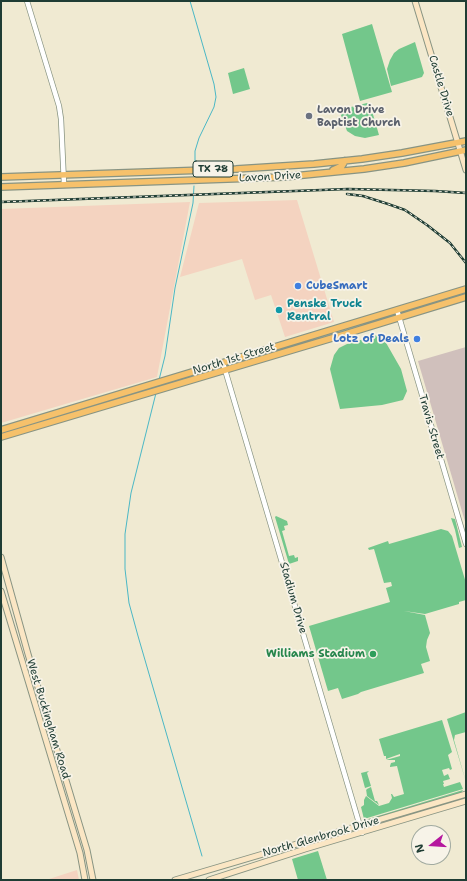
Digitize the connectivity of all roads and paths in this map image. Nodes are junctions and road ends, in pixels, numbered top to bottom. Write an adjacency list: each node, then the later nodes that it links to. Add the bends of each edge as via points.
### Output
1 (27, 1): 10 (street, via 59,106)
2 (415, 1): 4 (main road, Castle Drive)
3 (466, 141): 4 (main road, Lavon Drive / TX 78)
4 (458, 143): 5 (main road, Castle Drive); 6 (main road, Lavon Drive / TX 78)
5 (463, 151): 8 (main road, Castle Drive); 9 (main road, Lavon Drive / TX 78, via 404,163)
6 (345, 161): 7 (main road, Lavon Drive / TX 78); 9 (main road, via 339,168)
7 (271, 167): 10 (main road, Lavon Drive / TX 78); 12 (main road)
8 (466, 170)
9 (314, 174): 12 (main road, Lavon Drive / TX 78)
10 (64, 175): 11 (main road, Lavon Drive / TX 78); 13 (street)
11 (1, 177)
12 (273, 177): 13 (main road, Lavon Drive / TX 78)
13 (64, 184): 14 (main road, Lavon Drive / TX 78)
14 (1, 187)
15 (466, 288): 17 (main road, North 1st Street)
16 (466, 297): 19 (main road, North 1st Street)
17 (410, 306): 18 (main road, North 1st Street); 19 (main road)
18 (397, 310): 20 (street, Travis Street); 21 (main road, North 1st Street)
19 (412, 313): 20 (main road, North 1st Street)
20 (399, 318): 22 (main road, North 1st Street); 30 (street, Travis Street)
21 (343, 326): 22 (main road); 23 (main road, North 1st Street)
22 (346, 334): 24 (main road, North 1st Street)
23 (223, 363): 24 (street, Stadium Drive); 25 (main road, North 1st Street)
24 (225, 370): 26 (main road, North 1st Street); 35 (street, Stadium Drive)
25 (192, 372): 26 (main road, via 190,376); 27 (main road, North 1st Street)
26 (163, 388): 27 (main road, North 1st Street)
27 (32, 424): 28 (main road, North 1st Street); 29 (main road, North 1st Street)
28 (1, 430)
29 (1, 437)
30 (466, 544)
31 (1, 557): 38 (main road, West Buckingham Road, via 87,850)
32 (1, 590): 37 (main road, West Buckingham Road, via 80,853)
33 (466, 794): 35 (main road, North Glenbrook Drive)
34 (466, 801): 36 (main road, North Glenbrook Drive)
35 (360, 826): 36 (street, Stadium Drive); 39 (main road, North Glenbrook Drive)
36 (362, 832): 40 (main road, North Glenbrook Drive)
37 (85, 880)
38 (93, 880)
39 (175, 880)
40 (209, 880)

